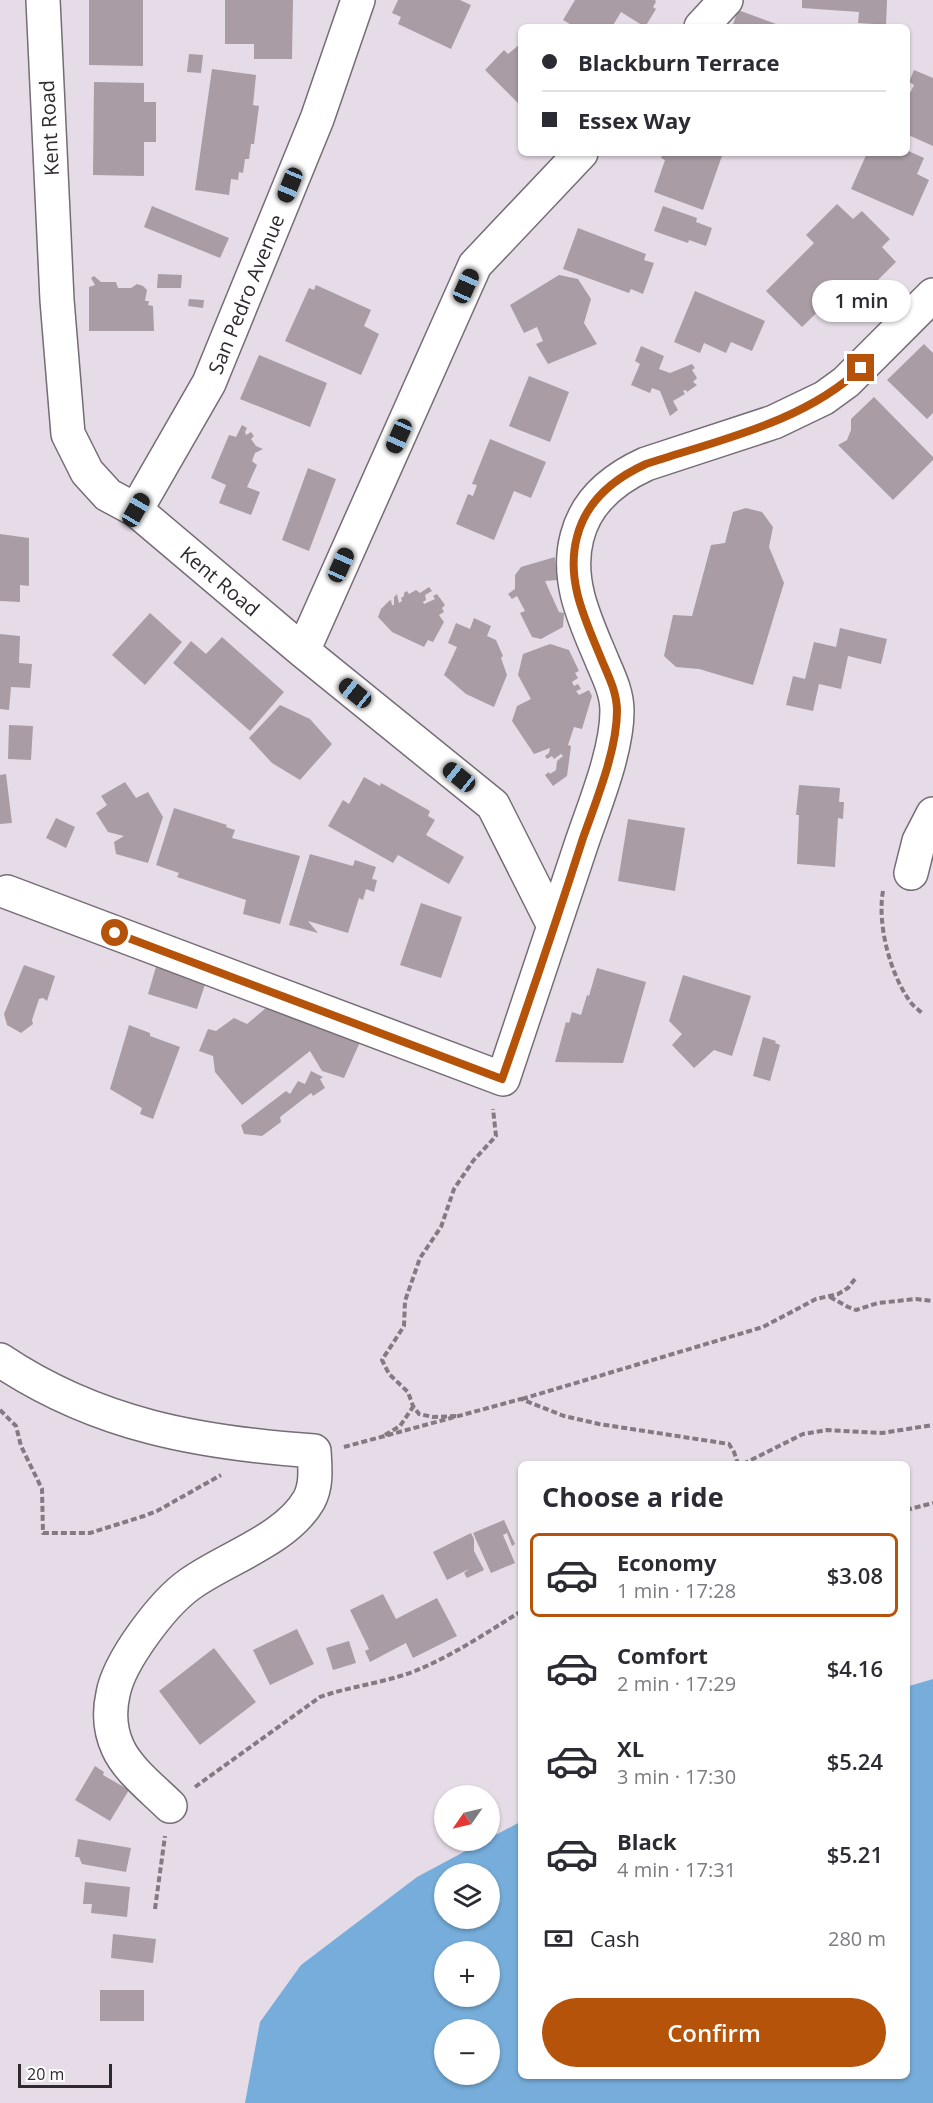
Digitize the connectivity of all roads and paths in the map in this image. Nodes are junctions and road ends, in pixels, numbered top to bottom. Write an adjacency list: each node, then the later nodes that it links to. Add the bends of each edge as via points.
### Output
1 (43, 0): 7 (street, Kent Road, via 57,300 68,435 87,472 108,495)
2 (358, 0): 7 (street, San Pedro Avenue, via 317,119 209,384)
3 (726, 0): 4 (street)
4 (704, 24)
5 (578, 156): 8 (street, via 475,265)
6 (933, 295): 12 (street, via 846,382 824,398 774,422 628,472 598,495 590,507 577,538 576,591 616,696 616,723 598,793)
7 (136, 510): 8 (street, Kent Road)
8 (303, 651): 12 (street, Kent Road, via 493,805)
9 (933, 814): 10 (street, via 919,841)
10 (913, 866): 13 (path, via 892,872 885,883 882,921 894,969 909,1001)
11 (7, 892): 14 (street)
12 (554, 926): 14 (street)
13 (923, 1014)
14 (502, 1079): 20 (path, via 491,1094 496,1136 472,1161 454,1189 441,1227 420,1258 405,1301 404,1326 382,1360 389,1374 408,1392)
15 (855, 1279): 16 (path, via 848,1288)
16 (829, 1296): 17 (path, via 856,1310 878,1303); 19 (path, via 755,1330)
17 (933, 1301)
18 (0, 1360): 25 (street, via 52,1392 101,1413 173,1432)
19 (521, 1400): 22 (path); 27 (path, via 599,1424 729,1444)
20 (413, 1406): 22 (path, via 424,1416); 24 (path, via 400,1426)
21 (0, 1410): 25 (path, via 16,1426 21,1446 42,1489 43,1533 90,1533 157,1511 250,1459)
22 (461, 1416): 24 (path)
23 (933, 1425): 28 (path, via 882,1433 827,1430 802,1434)
24 (379, 1438): 26 (path)
25 (254, 1446): 26 (street)
26 (314, 1451): 32 (street, via 315,1483 309,1500 295,1517 276,1533 191,1583 171,1600 119,1676 110,1716 116,1743 131,1766)
27 (737, 1461)
28 (749, 1461)
29 (933, 1503): 30 (path)
30 (910, 1509)
31 (518, 1613): 32 (path, via 463,1648 414,1671 320,1697)
32 (170, 1806): 33 (path)
33 (155, 1909)

